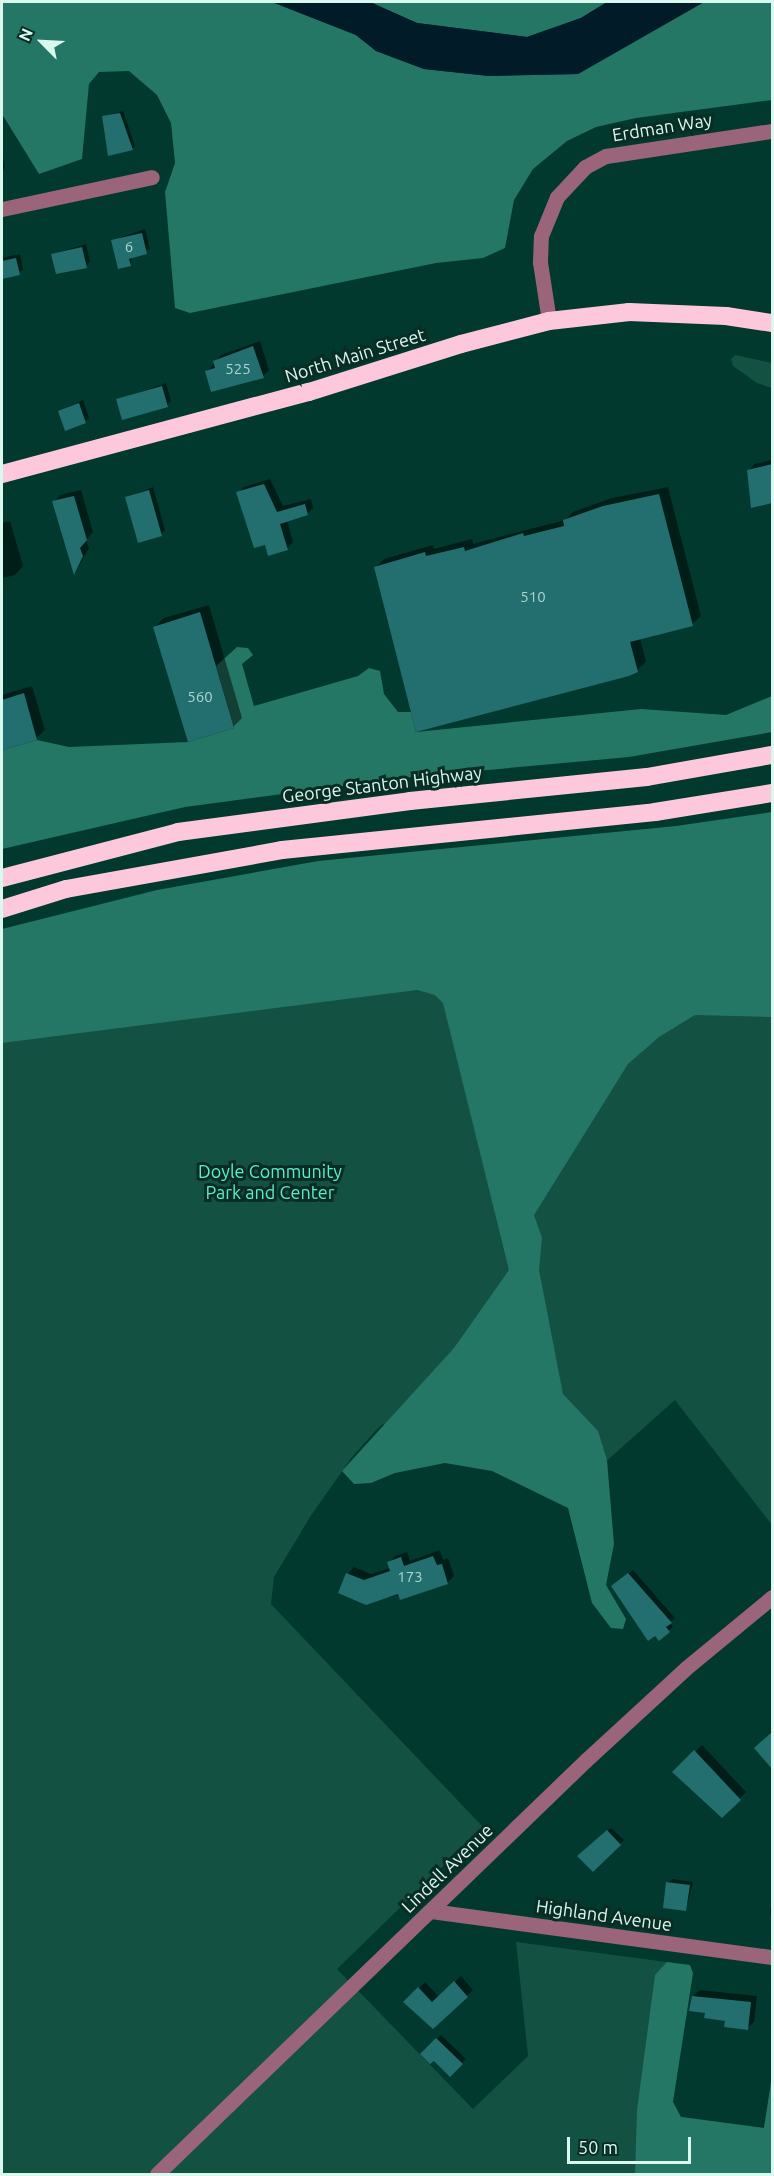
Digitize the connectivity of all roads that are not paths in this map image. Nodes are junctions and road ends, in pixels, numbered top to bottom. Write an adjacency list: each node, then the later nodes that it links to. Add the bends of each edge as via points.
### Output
1 (772, 131): 5 (street, Erdman Way, via 606,156 585,167 557,197 542,236 540,262)
2 (152, 177): 3 (street)
3 (2, 210)
4 (726, 316): 5 (highway, North Main Street, via 629,312); 6 (highway, North Main Street); 7 (highway, North Main Street)
5 (549, 321): 8 (highway, North Main Street, via 309,392)
6 (772, 323)
7 (772, 335)
8 (2, 474)
9 (772, 755): 11 (highway, George Stanton Highway, via 647,777 410,801 178,831)
10 (772, 793): 12 (highway, via 655,812 282,850 66,889)
11 (2, 878)
12 (2, 909)
13 (772, 1597): 14 (street, Lindell Avenue, via 686,1668)
14 (430, 1911): 15 (street, Highland Avenue); 16 (street, Lindell Avenue)
15 (772, 1957)
16 (157, 2175)

